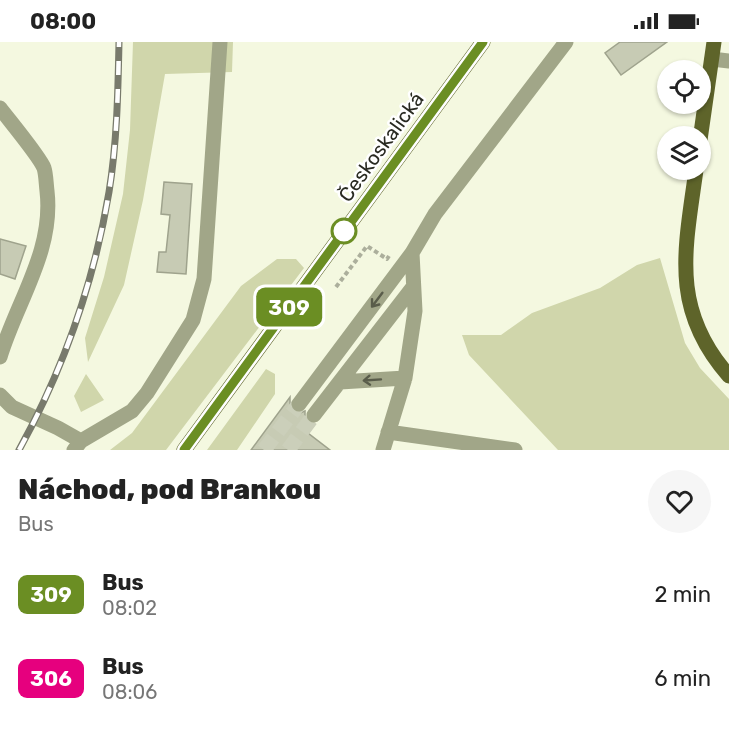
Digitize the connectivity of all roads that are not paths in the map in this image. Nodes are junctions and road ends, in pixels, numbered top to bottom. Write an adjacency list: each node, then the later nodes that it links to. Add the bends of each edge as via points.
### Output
1 (220, 42): 20 (street, via 204,279 193,320 132,411)
2 (483, 42): 21 (main road, Českoskalická)
3 (566, 42): 10 (street, via 435,214)
4 (714, 42): 5 (main road)
5 (711, 59): 6 (street); 8 (main road)
6 (729, 61)
7 (0, 108): 12 (street, via 44,166 49,210 45,242)
8 (702, 126)
9 (695, 180): 13 (main road, via 686,255 687,296 699,334)
10 (412, 254): 11 (street); 17 (street, one-way to 17)
11 (413, 287): 14 (street, via 415,311); 15 (street)
12 (0, 357)
13 (729, 376)
14 (405, 378): 15 (street, one-way to 15); 19 (street)
15 (340, 382): 18 (street)
16 (0, 395): 20 (street, via 12,407 58,428)
17 (299, 404)
18 (314, 415)
19 (388, 432): 22 (street); 23 (street)
20 (77, 446)
21 (184, 450)
22 (383, 450)
23 (515, 450)

